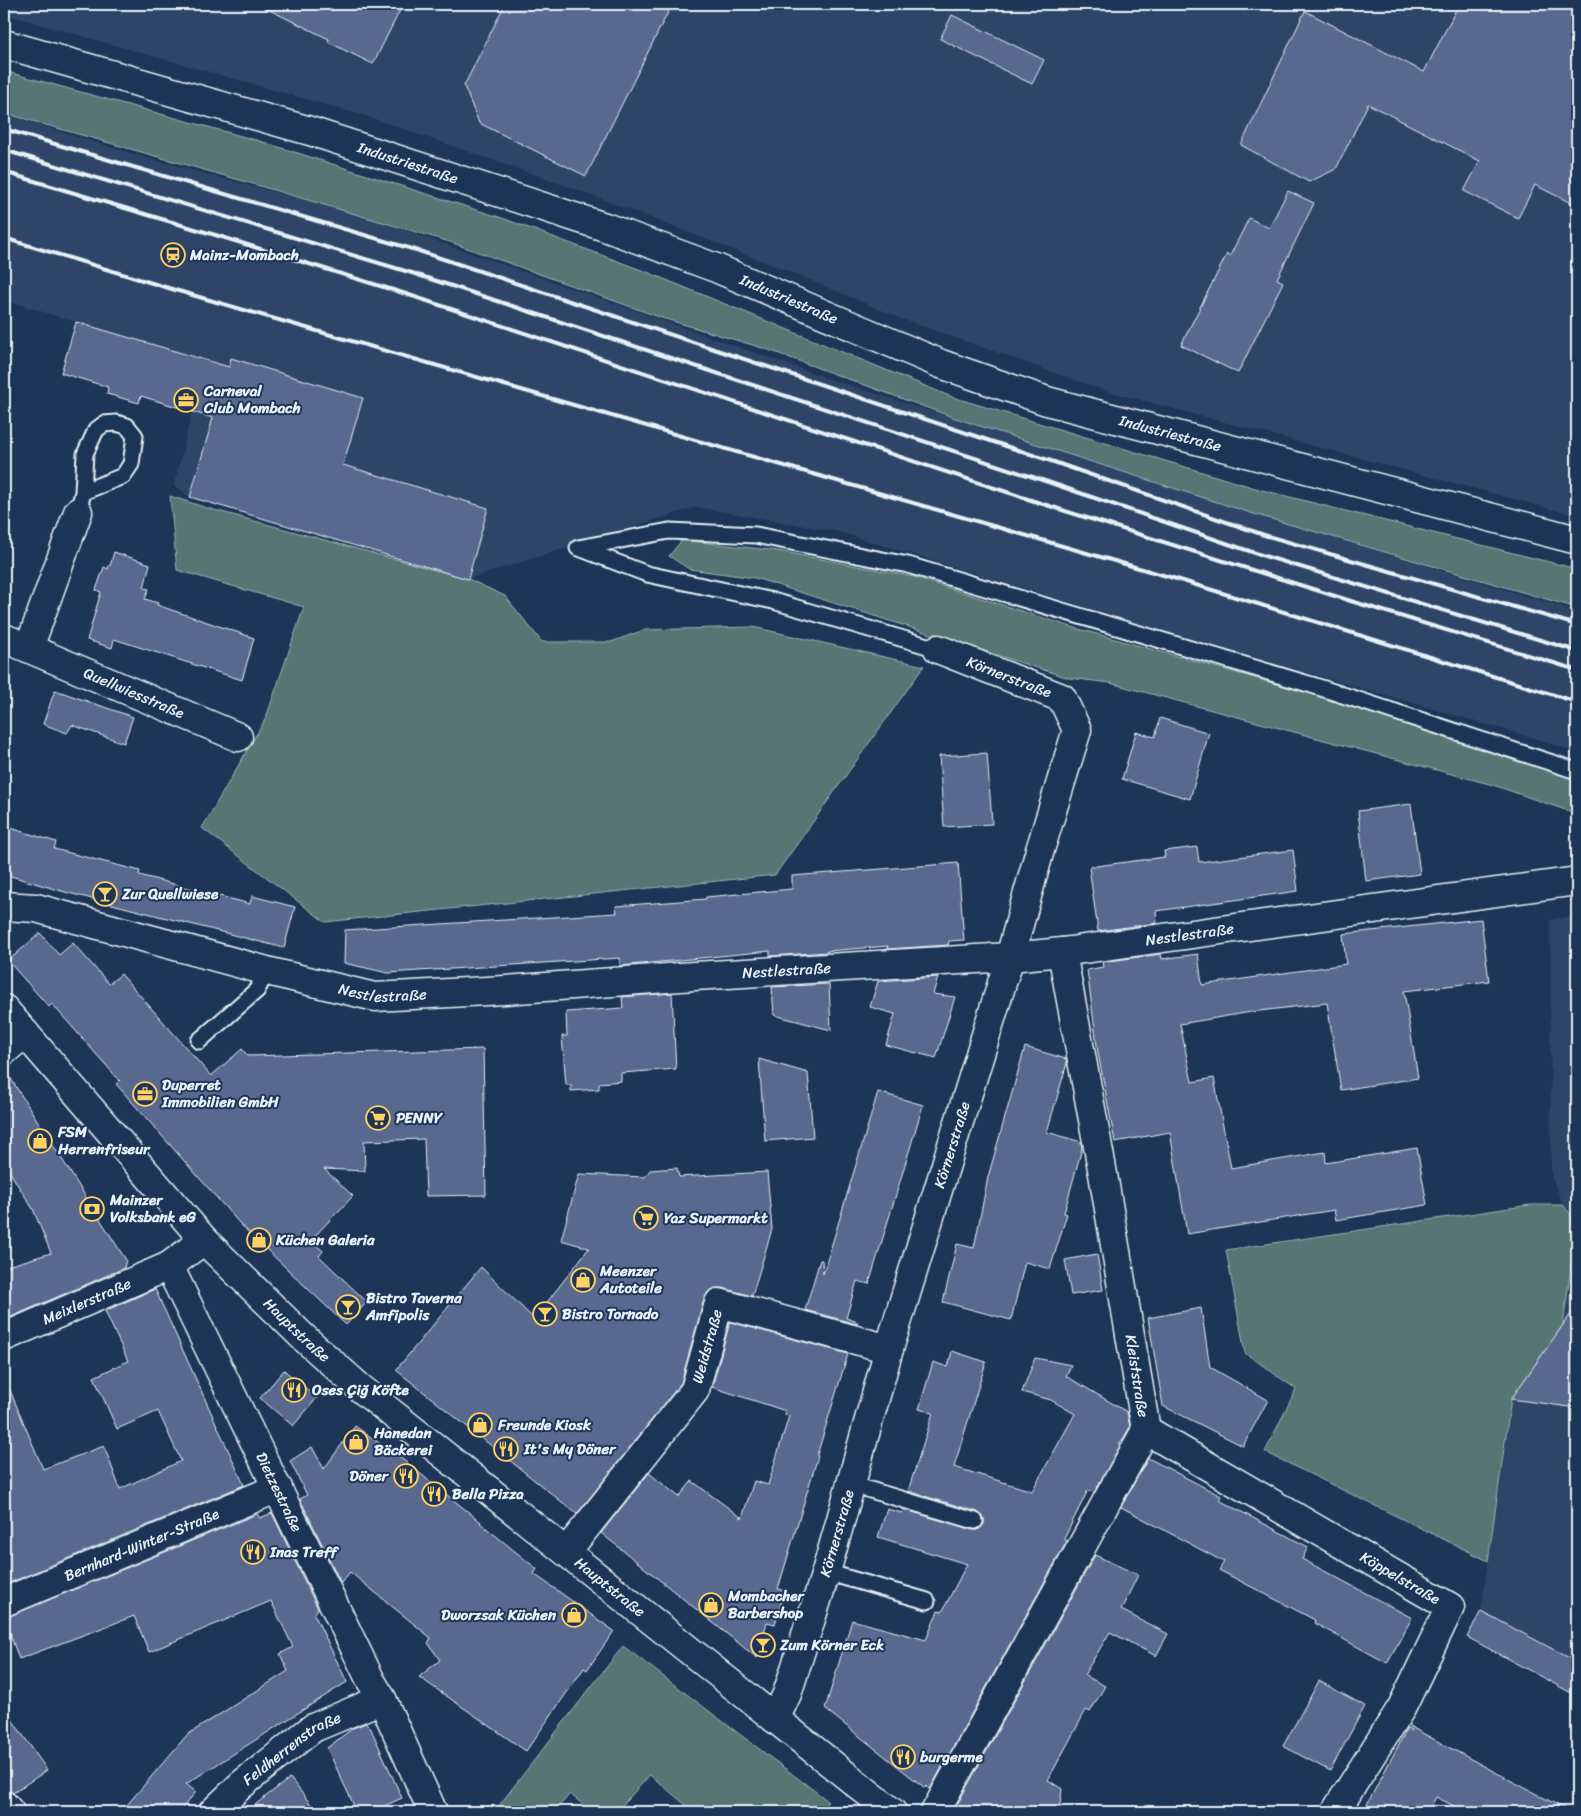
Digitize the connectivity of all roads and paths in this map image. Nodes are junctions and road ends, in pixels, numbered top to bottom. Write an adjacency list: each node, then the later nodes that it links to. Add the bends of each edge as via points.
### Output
1 (4, 44): 3 (street, Industriestraße, via 310,131 605,227 716,268 941,364 1047,401)
2 (81, 502): 2 (lane, via 85,454 96,430 104,424 127,426 135,436 131,464 122,476); 5 (street)
3 (1577, 540)
4 (4, 638): 5 (street, Quellwiesstraße)
5 (29, 648): 7 (street, Quellwiesstraße)
6 (938, 649): 8 (lane, via 773,601 647,574 578,548 668,531 756,535 908,565 1302,682); 12 (street, Körnerstraße, via 1062,698 1077,730)
7 (238, 738)
8 (1577, 771)
9 (1577, 881): 11 (street, Nestlestraße)
10 (4, 906): 13 (street, Nestlestraße, via 36,908)
11 (1062, 952): 12 (street, Nestlestraße); 22 (street, Kleiststraße)
12 (1010, 957): 13 (street, Nestlestraße, via 375,997); 21 (street, Körnerstraße)
13 (266, 971): 16 (lane, via 257,990)
14 (4, 1009): 15 (street, Hauptstraße)
15 (25, 1033): 17 (street); 18 (street, Hauptstraße)
16 (199, 1041)
17 (4, 1051)
18 (204, 1240): 19 (street); 26 (street, Hauptstraße, via 303,1337 359,1386)
19 (169, 1266): 20 (street, Meixlerstraße); 24 (street, Dietzestraße)
20 (4, 1337)
21 (889, 1349): 23 (street, Körnerstraße); 26 (street, Weidstraße, via 719,1303 695,1390)
22 (1146, 1430): 37 (street, Kleiststraße); 38 (street, Köppelstraße, via 1450,1607 1402,1707)
23 (850, 1484): 25 (lane); 27 (street, Körnerstraße)
24 (278, 1488): 29 (street, Bernhard-Winter-Straße); 30 (street, Dietzestraße)
25 (975, 1521)
26 (566, 1551): 31 (street, Hauptstraße)
27 (826, 1572): 28 (lane); 31 (street, Körnerstraße, via 787,1694)
28 (927, 1601)
29 (4, 1602)
30 (382, 1699): 35 (street, Feldherrenstraße, via 313,1728 241,1785); 36 (street, Dietzestraße)
31 (775, 1719): 33 (street, Hauptstraße)
32 (4, 1805): 34 (street)
33 (877, 1808)
34 (10, 1812)
35 (213, 1812)
36 (433, 1812)
37 (935, 1812)
38 (1335, 1812)

